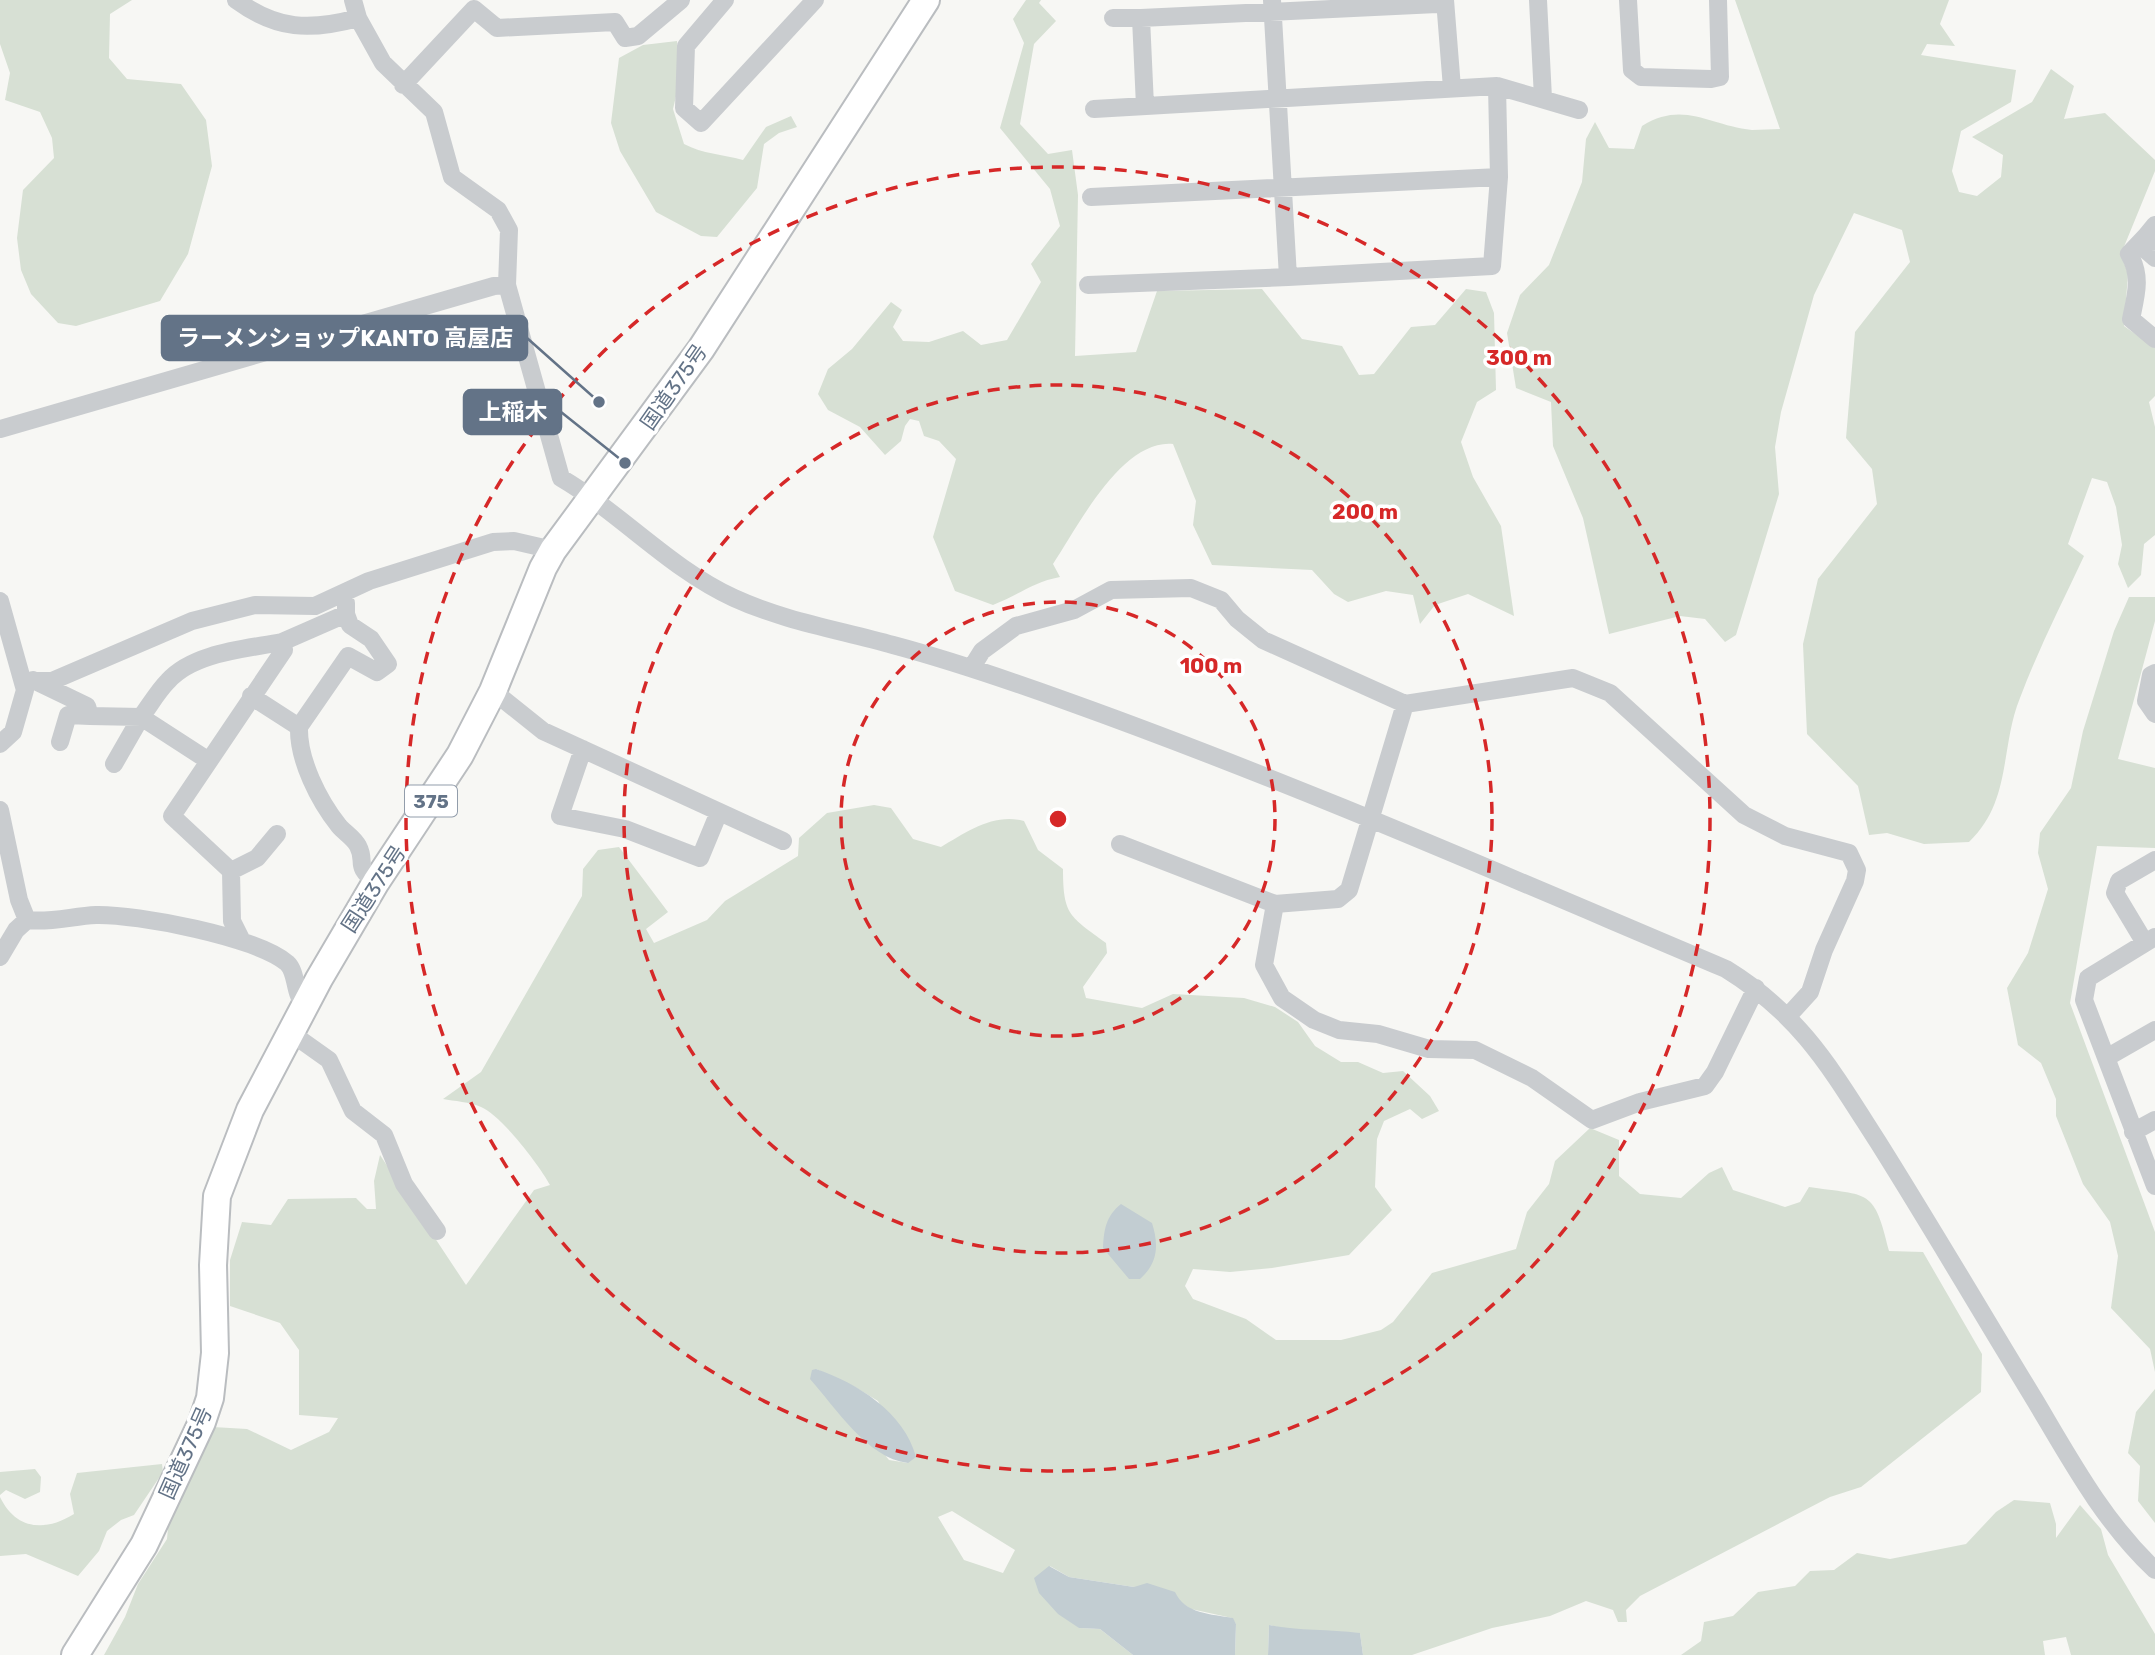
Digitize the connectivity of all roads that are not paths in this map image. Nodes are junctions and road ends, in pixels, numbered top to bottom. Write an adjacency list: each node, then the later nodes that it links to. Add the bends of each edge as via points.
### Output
1 (236, 0): 12 (street, via 275,23 338,23)
2 (353, 0): 12 (street)
3 (681, 0): 15 (street, via 638,36 625,38 615,22 497,28 474,9)
4 (725, 0): 5 (street, via 685,46 684,108 701,123)
5 (815, 0)
6 (926, 0): 33 (highway, 国道375号 / 375, via 709,338)
7 (1444, 0): 11 (street, via 1437,4); 17 (street)
8 (1538, 0): 19 (street)
9 (1628, 0): 10 (street, via 1632,70 1641,77 1711,79 1720,76)
10 (1717, 0)
11 (1272, 6): 14 (street); 18 (street)
12 (358, 18): 15 (street, via 383,63)
13 (1113, 18): 14 (street)
14 (1141, 18): 20 (street)
15 (403, 85): 29 (street, via 434,112 452,177 498,210 509,230)
16 (1497, 86): 17 (street); 19 (street); 23 (street)
17 (1452, 88): 18 (street)
18 (1279, 97): 20 (street); 24 (street)
19 (1543, 98): 22 (street)
20 (1145, 106): 21 (street)
21 (1094, 109)
22 (1579, 110)
23 (1499, 177): 24 (street); 28 (street, via 1492,266)
24 (1284, 188): 25 (street); 28 (street)
25 (1091, 197)
26 (2151, 230): 27 (street, via 2147,251); 31 (street, via 2129,254 2137,267 2138,287 2131,319)
27 (2155, 258)
28 (1288, 276): 30 (street)
29 (508, 285): 32 (street); 33 (street, via 561,478)
30 (1088, 285)
31 (2155, 339)
32 (0, 429)
33 (591, 495): 34 (highway, 国道375号 / 375); 39 (street, via 668,558 733,597 782,616)
34 (553, 550): 35 (street, via 514,541 493,542); 42 (highway, 国道375号 / 375)
35 (345, 590): 37 (street); 41 (street, via 315,606 255,605 192,621 52,681)
36 (0, 601): 41 (street)
37 (346, 614): 38 (street); 48 (street, via 350,625 371,639 388,664 377,672 348,656)
38 (282, 642): 43 (street, via 285,650); 47 (street, via 183,668 168,680)
39 (972, 667): 44 (street, via 982,651 1016,626 1074,610 1111,590 1191,588 1221,600 1263,640); 56 (street)
40 (2155, 673): 45 (street, via 2146,701)
41 (28, 679): 46 (street, via 87,706); 50 (street, via 13,733)
42 (493, 691): 51 (street, via 543,730); 62 (highway, 国道375号 / 375, via 460,755)
43 (251, 696): 48 (street); 52 (street)
44 (1405, 704): 56 (street); 70 (street, via 1544,681 1573,678 1589,682 1610,693 1753,821 1785,836 1849,853 1857,870 1855,881 1810,992)
45 (2155, 713)
46 (90, 716): 47 (street); 49 (street, via 68,715)
47 (141, 717): 52 (street); 53 (street)
48 (299, 727): 62 (street, via 315,785 340,827 359,847 365,873)
49 (60, 742)
50 (0, 744)
51 (583, 749): 55 (street); 55 (street, via 560,816 625,829 699,858)
52 (209, 761): 61 (street, via 172,816)
53 (114, 764)
54 (0, 810): 64 (street)
55 (719, 811): 58 (street)
56 (1370, 818): 63 (street, via 1343,897); 68 (street, via 1726,969)
57 (277, 834): 61 (street, via 257,858)
58 (783, 841)
59 (1119, 844): 63 (street)
60 (2155, 860): 65 (street, via 2119,881 2115,893)
61 (231, 871): 66 (street, via 232,921)
62 (376, 882): 69 (highway, 国道375号 / 375)
63 (1275, 904): 68 (street, via 1264,965 1282,998 1314,1020 1339,1030 1378,1034 1429,1049 1475,1050 1532,1078 1592,1120 1705,1086)
64 (27, 920): 66 (street, via 97,915 134,918); 67 (street)
65 (2150, 940): 73 (street, via 2088,978 2084,1000)
66 (242, 941): 69 (street, via 274,953 290,966 300,1001)
67 (0, 957)
68 (1756, 988): 70 (street)
69 (306, 1006): 72 (highway, 国道375号 / 375)
70 (1789, 1015): 78 (street, via 1827,1063 1910,1193 2094,1498)
71 (2155, 1030): 73 (street)
72 (292, 1033): 77 (street, via 329,1060 353,1111 384,1135 404,1184); 79 (highway, 国道375号 / 375, via 250,1110 217,1196 215,1353 202,1422 144,1545)
73 (2106, 1058): 75 (street)
74 (2155, 1120): 75 (street)
75 (2133, 1132): 76 (street)
76 (2155, 1186)
77 (437, 1231)
78 (2155, 1570)
79 (75, 1655)

